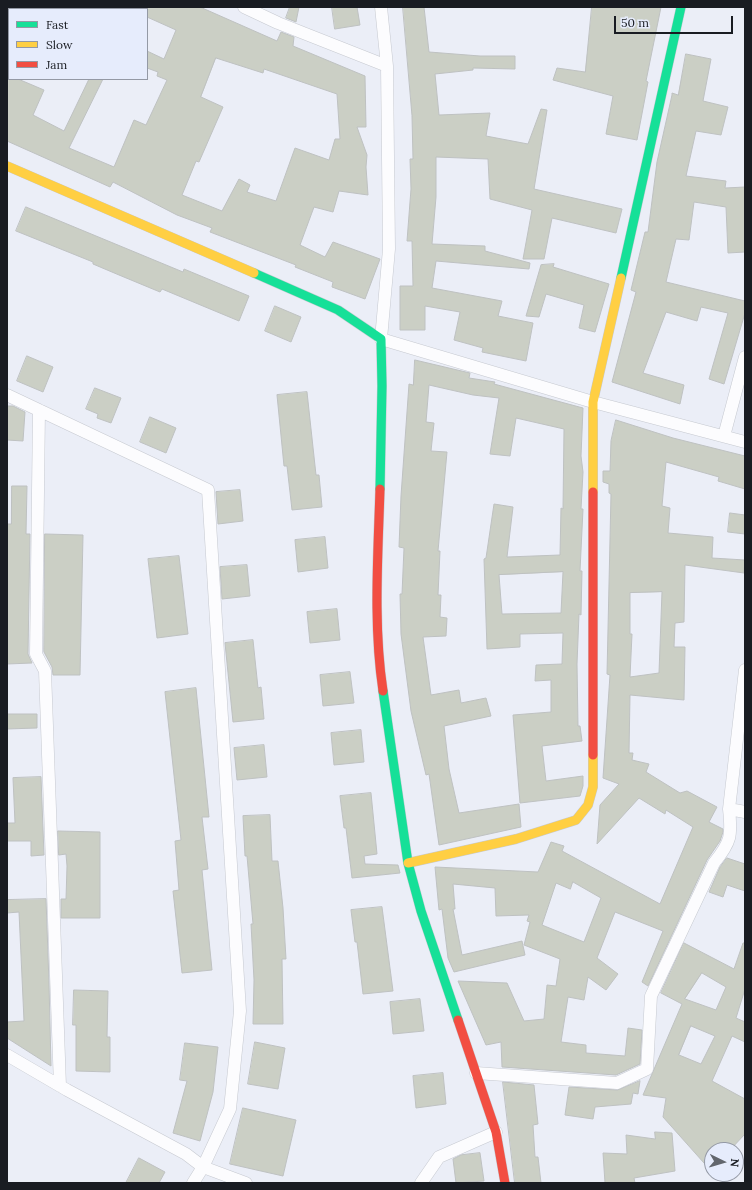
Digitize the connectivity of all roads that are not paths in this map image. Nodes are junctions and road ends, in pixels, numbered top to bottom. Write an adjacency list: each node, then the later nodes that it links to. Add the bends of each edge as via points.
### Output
1 (244, 7): 4 (street)
2 (381, 7): 4 (street)
3 (681, 7): 9 (main road)
4 (387, 66): 6 (street, via 389,249)
5 (7, 166): 6 (main road, via 338,310)
6 (381, 339): 9 (street); 16 (main road, via 376,595 380,672)
7 (745, 357): 11 (street)
8 (7, 395): 10 (street)
9 (593, 402): 11 (street); 16 (main road, via 593,787 588,805 576,820 516,839)
10 (39, 410): 19 (street, via 36,654 45,671); 21 (street, via 208,490 240,1011 230,1109)
11 (724, 436): 12 (street)
12 (745, 442)
13 (745, 670): 14 (street)
14 (729, 809): 15 (street); 18 (street, via 731,830 727,847 714,863 651,996 647,1069 617,1083)
15 (745, 812)
16 (408, 863): 18 (main road, via 421,911)
17 (7, 1055): 19 (street)
18 (476, 1073): 20 (main road)
19 (60, 1086): 21 (street, via 186,1154)
20 (496, 1132): 24 (street, via 439,1157); 25 (main road)
21 (203, 1167): 22 (street); 23 (street)
22 (193, 1183)
23 (246, 1183)
24 (421, 1183)
25 (505, 1183)

